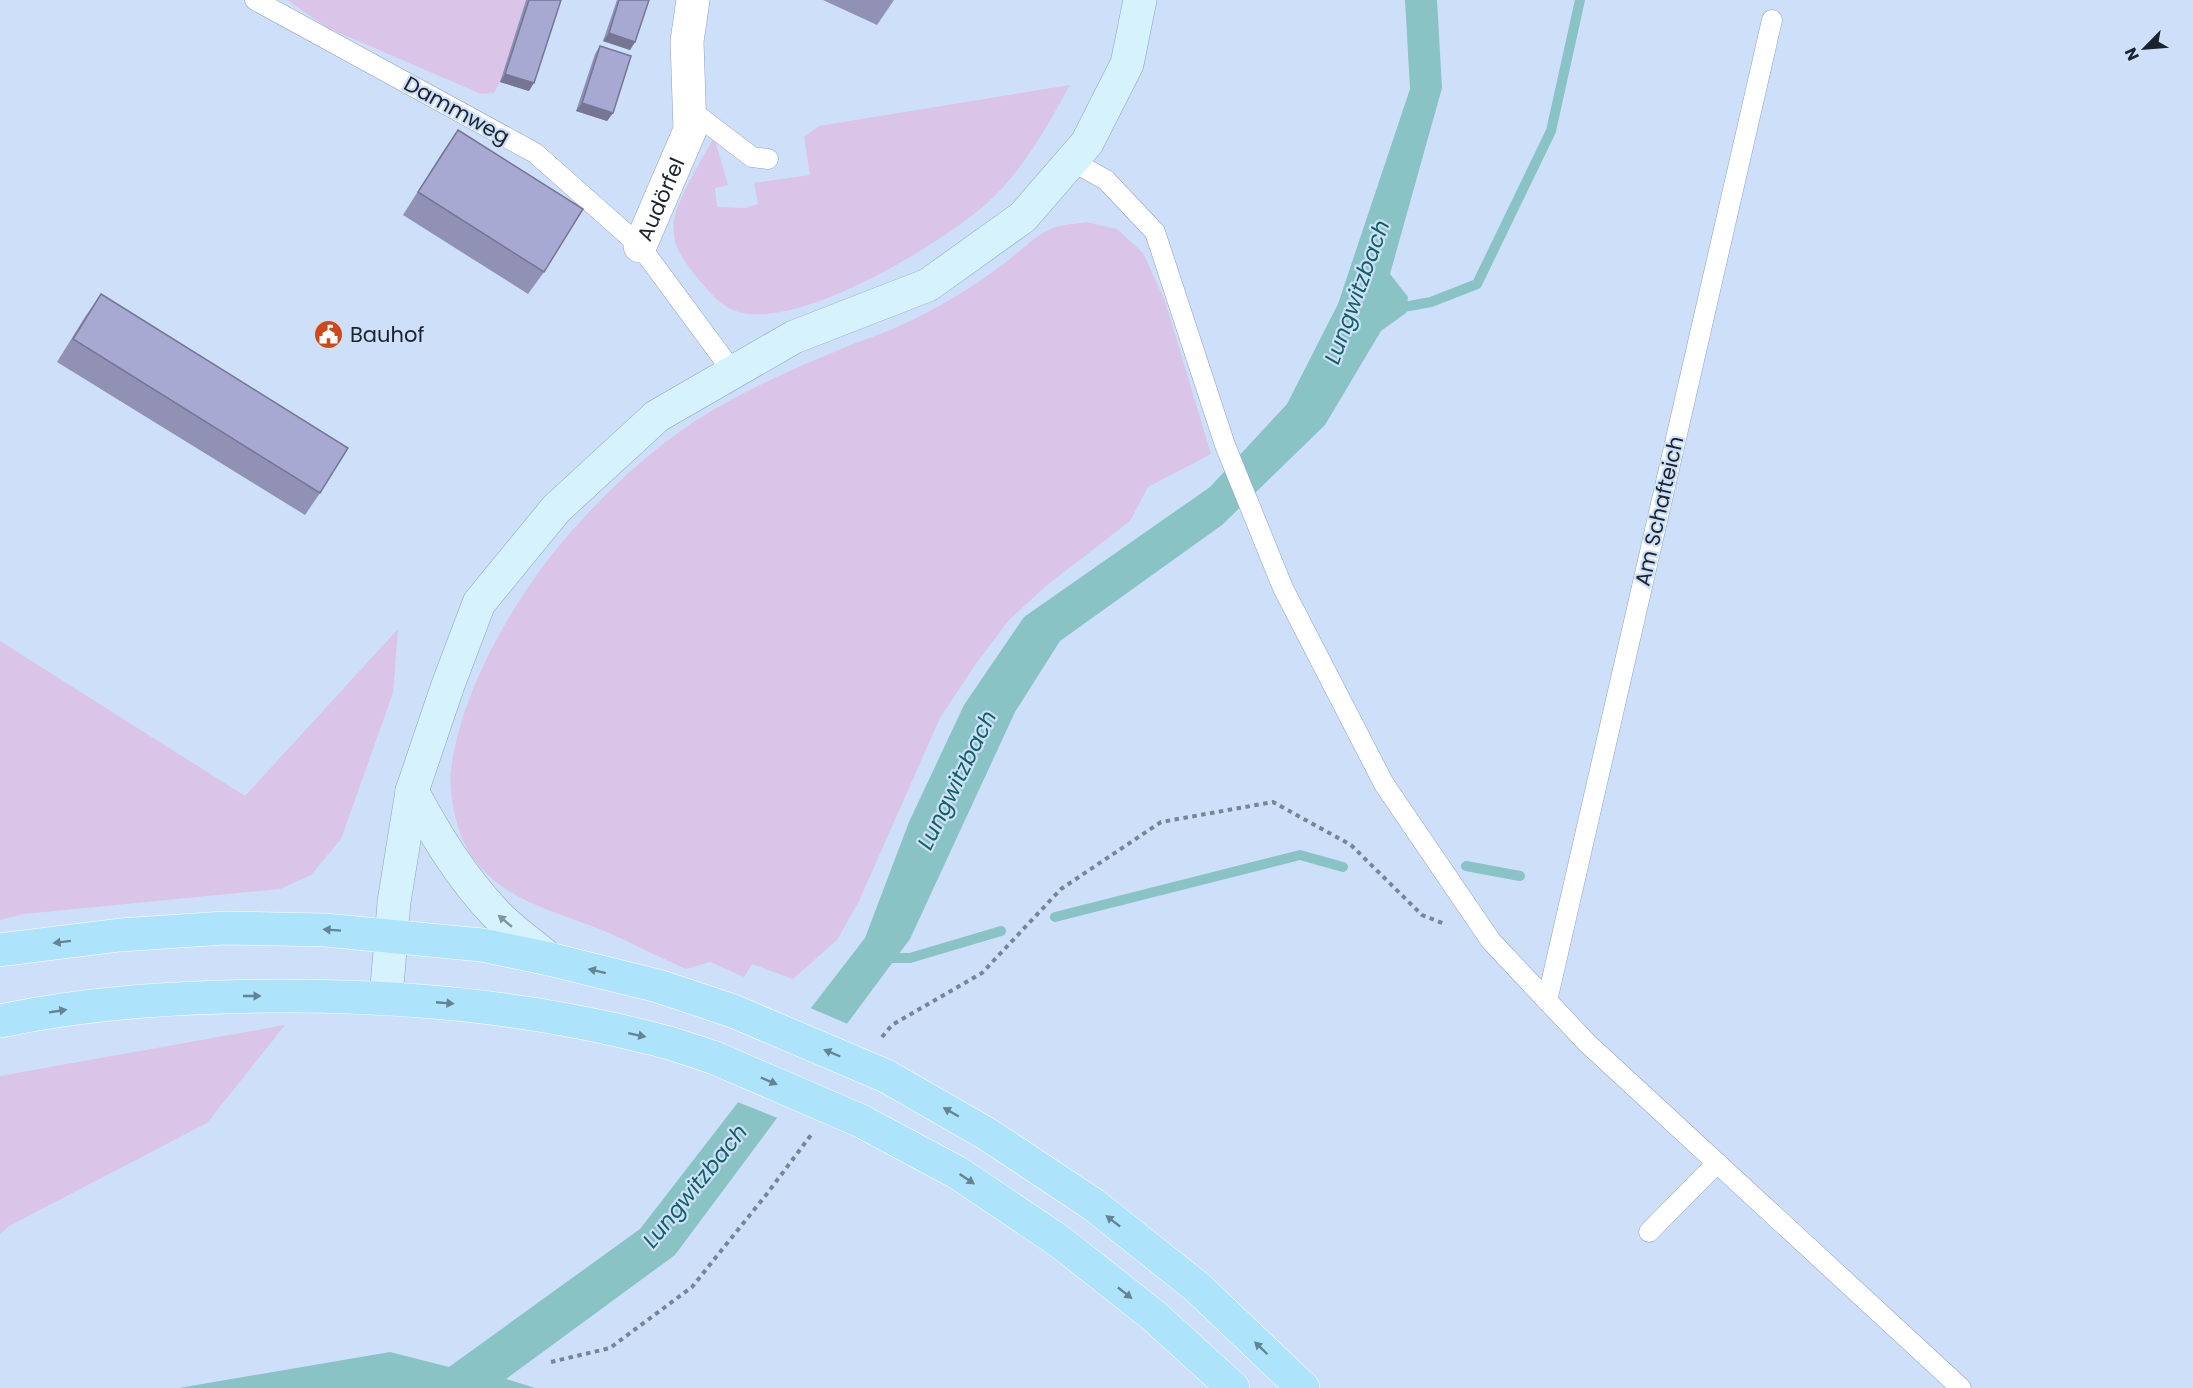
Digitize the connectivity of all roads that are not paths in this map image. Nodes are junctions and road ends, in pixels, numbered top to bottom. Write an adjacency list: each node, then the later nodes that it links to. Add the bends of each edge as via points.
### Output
1 (255, 0): 8 (lane, Dammweg, via 535,153)
2 (693, 0): 5 (street, Audörfel, via 687,41)
3 (1140, 0): 7 (main road, via 1127,64 1087,143)
4 (1772, 21): 15 (lane, Am Schafteich)
5 (690, 109): 6 (lane, via 752,157); 8 (street, Audörfel, via 690,130)
6 (768, 159)
7 (1072, 161): 9 (main road, via 1023,217 928,285 794,337); 15 (lane, via 1106,180 1155,231 1224,445 1283,588 1384,784 1491,941)
8 (640, 246): 9 (lane, Audörfel)
9 (733, 372): 10 (main road, via 657,416 556,509 479,603)
10 (412, 791): 11 (main road); 13 (main road, one-way to 10, via 497,916 471,885 443,848)
11 (390, 936): 12 (main road, one-way to 12, via 225,927); 13 (main road, via 482,945); 14 (main road)
12 (0, 950)
13 (549, 959): 20 (main road, one-way to 13, bridge, via 1197,1287 1094,1205 987,1134 886,1076 733,1011 658,986)
14 (386, 998): 16 (main road, one-way to 14, via 120,1002 224,996); 19 (main road, one-way to 19, bridge, via 464,1004 565,1019 652,1038 715,1058 861,1121 958,1173 1059,1241 1154,1316)
15 (1547, 1001): 17 (lane)
16 (0, 1021)
17 (1717, 1163): 18 (lane); 21 (lane)
18 (1649, 1232)
19 (1233, 1388)
20 (1303, 1388)
21 (1961, 1388)

